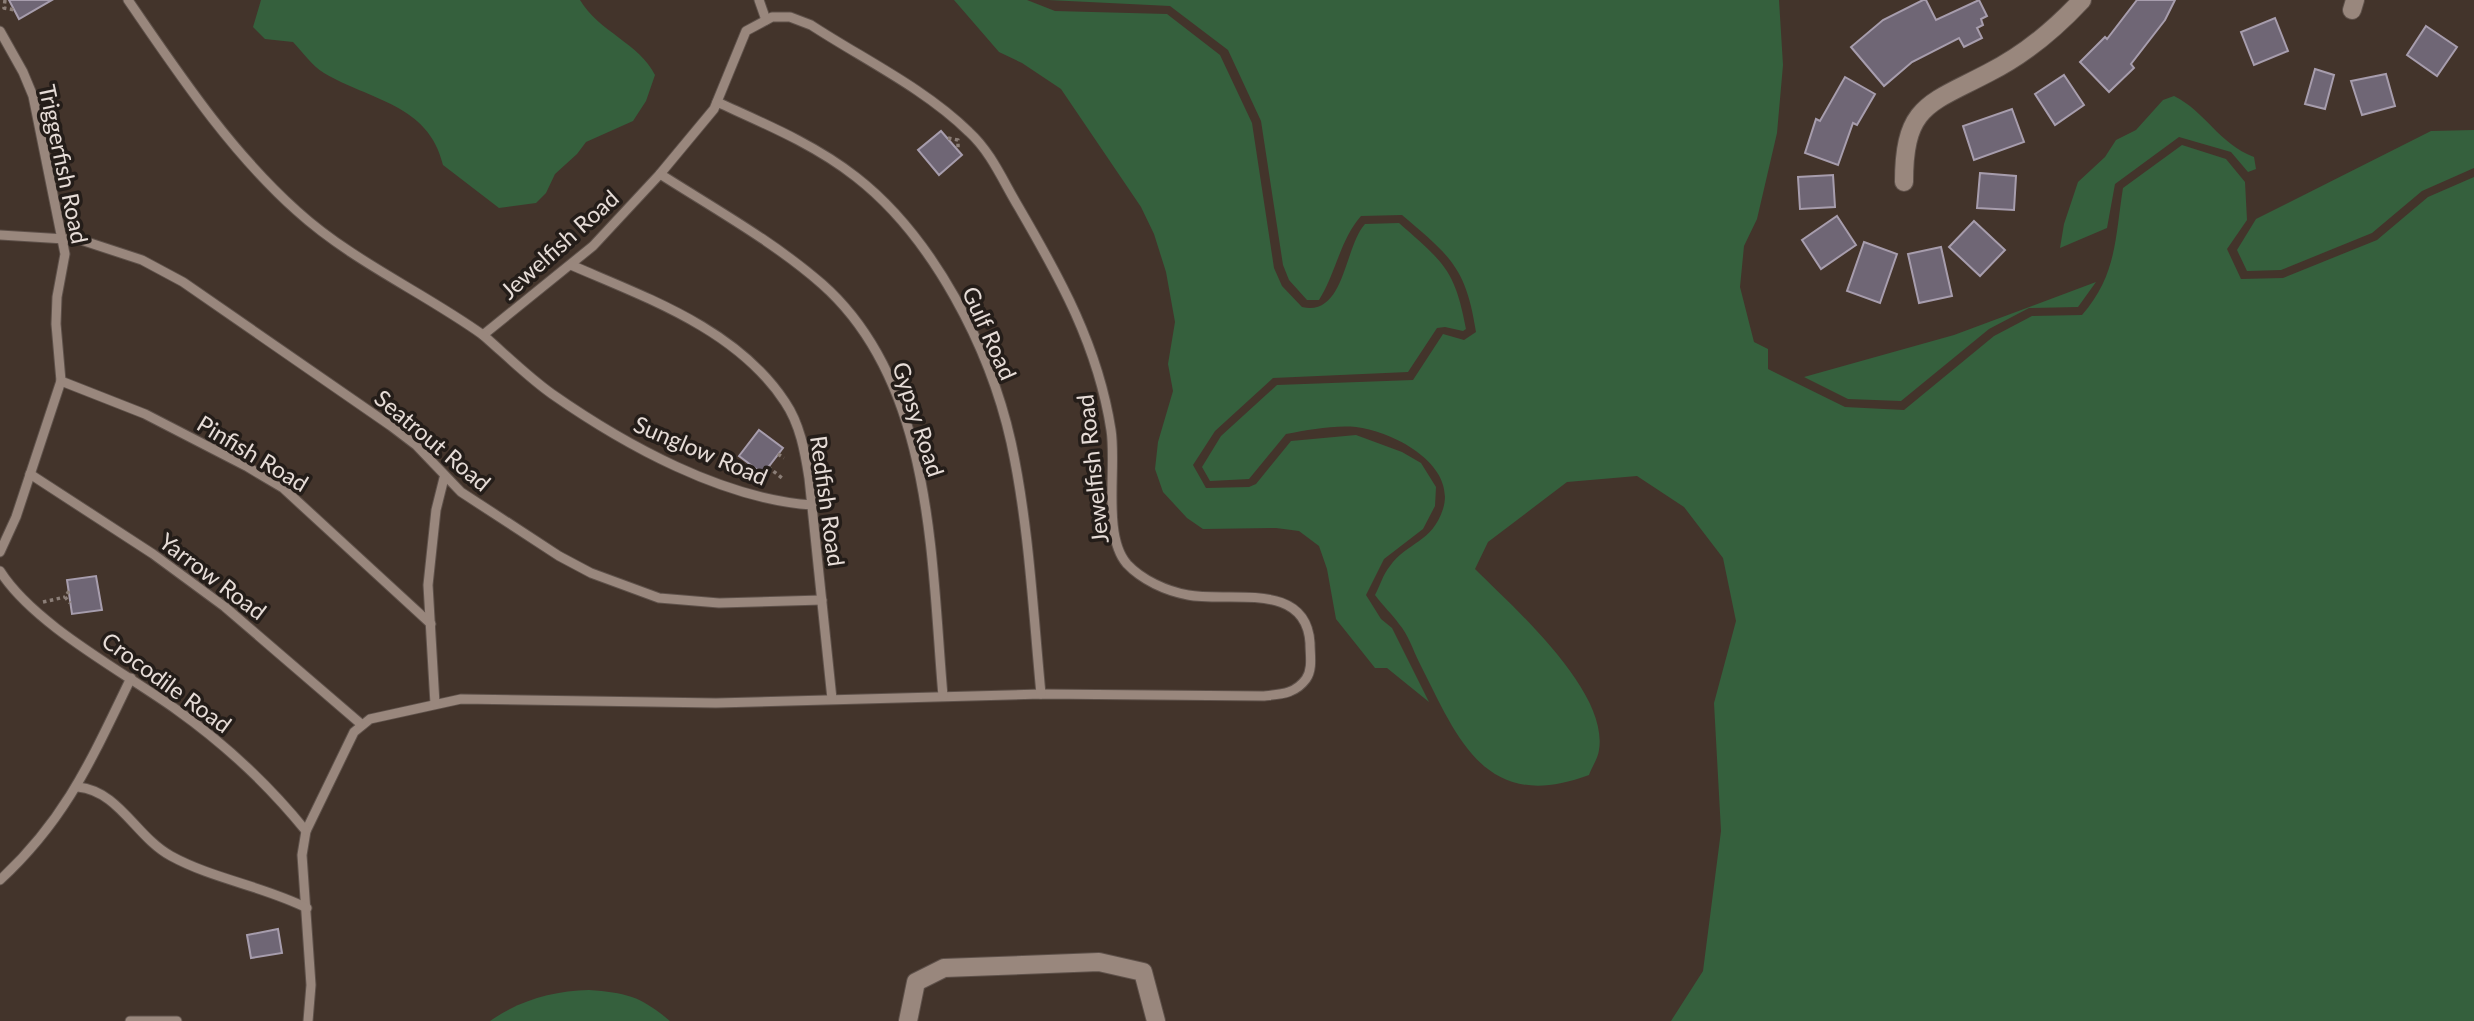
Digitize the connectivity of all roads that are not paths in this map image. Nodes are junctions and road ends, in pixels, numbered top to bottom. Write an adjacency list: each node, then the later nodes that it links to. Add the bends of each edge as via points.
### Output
1 (128, 0): 12 (lane, via 168,61 239,152 298,212)
2 (759, 0): 4 (lane)
3 (2082, 0): 8 (street, via 2015,57 1951,89 1920,113 1906,144)
4 (766, 20): 6 (lane, Jewelfish Road, via 746,32); 22 (lane, Jewelfish Road, via 790,17 811,25 954,119 988,155 1070,298 1093,351 1112,434 1113,524 1127,564 1158,586 1186,595 1285,603 1300,615 1309,633 1308,677 1289,693)
5 (0, 31): 10 (lane, Triggerfish Road, via 33,96)
6 (717, 102): 7 (lane, Jewelfish Road); 22 (lane, Gulf Road, via 785,133 856,176 906,223 951,292 980,352 1010,439 1031,580)
7 (660, 174): 11 (lane, Jewelfish Road); 23 (lane, Gypsy Road, via 823,285 848,311 876,353 908,429 921,480 931,540)
8 (1904, 182)
9 (0, 235): 10 (lane, Seatrout Road)
10 (62, 237): 13 (lane, Triggerfish Road, via 64,271 56,324); 15 (lane, Seatrout Road, via 106,246 183,282 391,426 433,462)
11 (570, 265): 12 (lane, Jewelfish Road); 16 (lane, Redfish Road, via 687,317 749,362 785,401 795,421 804,447)
12 (483, 335): 16 (lane, Sunglow Road, via 551,393 645,450 770,500)
13 (61, 381): 14 (lane, Triggerfish Road); 20 (lane, Pinfish Road, via 145,414 283,488)
14 (30, 474): 17 (lane, Triggerfish Road); 26 (lane, Yarrow Road, via 225,607)
15 (444, 478): 19 (lane, Seatrout Road, via 559,556 659,598 719,603); 20 (lane, via 428,585)
16 (812, 505): 19 (lane, Redfish Road)
17 (0, 552)
18 (0, 572): 21 (lane, Crocodile Road, via 28,605)
19 (822, 600): 24 (lane, Redfish Road)
20 (431, 624): 25 (lane)
21 (131, 678): 27 (lane); 28 (lane, Crocodile Road, via 256,774)
22 (1041, 695): 23 (lane, Jewelfish Road)
23 (943, 696): 24 (lane, Jewelfish Road)
24 (832, 699): 25 (lane, Jewelfish Road, via 716,703 461,699)
25 (435, 704): 26 (lane, Jewelfish Road)
26 (361, 723): 28 (lane)
27 (78, 787): 29 (lane, via 46,832); 30 (lane, via 105,794 170,855 276,892)
28 (306, 831): 30 (lane, via 302,855)
29 (0, 880)
30 (307, 908): 33 (lane)
31 (130, 1021): 32 (lane)
32 (177, 1021)
33 (308, 1021)
34 (908, 1021): 35 (street, via 916,982 944,968 1099,962 1143,972)
35 (1156, 1021)

